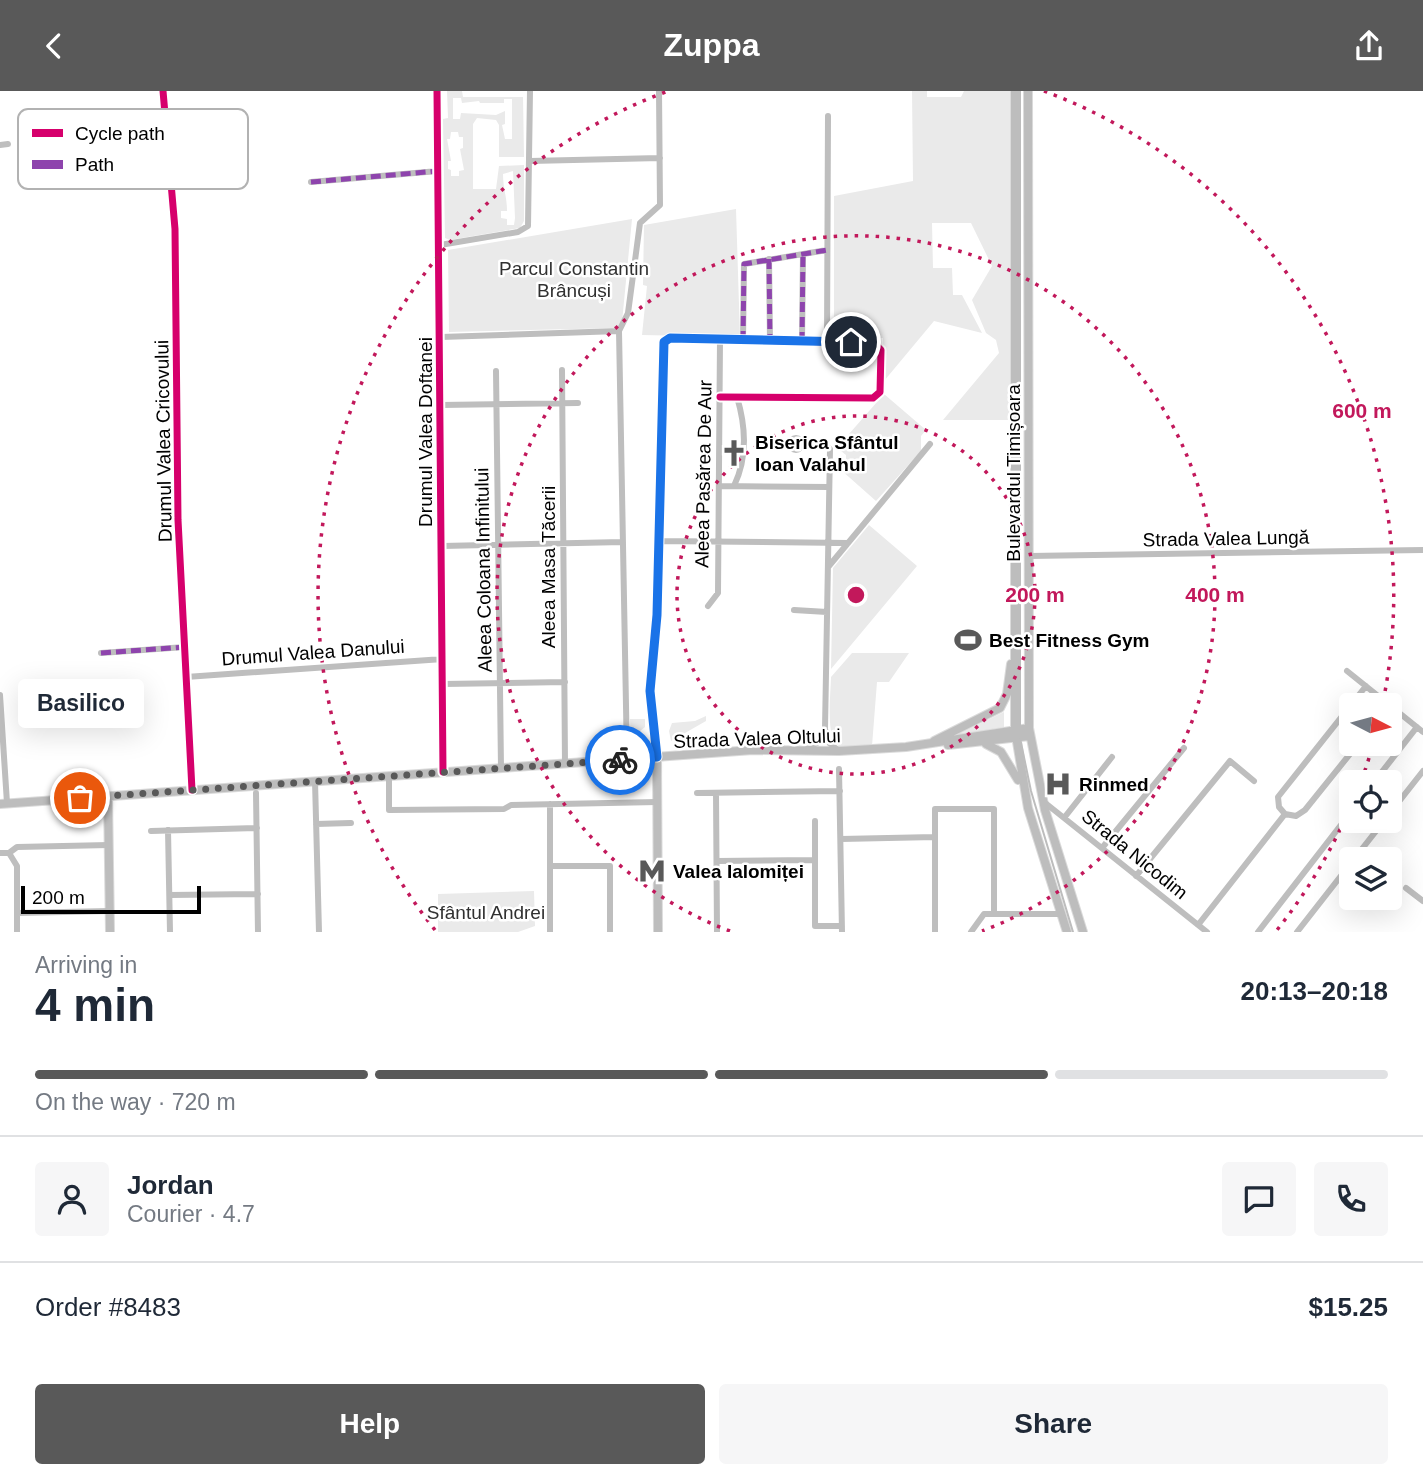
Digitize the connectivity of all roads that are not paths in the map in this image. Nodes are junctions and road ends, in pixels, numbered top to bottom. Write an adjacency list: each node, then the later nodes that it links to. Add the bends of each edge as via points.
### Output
1 (163, 91): 7 (street, Drumul Valea Cricovului)
2 (437, 91): 13 (street, Drumul Valea Doftanei)
3 (530, 91): 12 (street)
4 (659, 91): 11 (street)
5 (1016, 91): 20 (main road, Bulevardul Timișoara)
6 (1028, 91): 21 (main road, Bulevardul Timișoara)
7 (165, 109)
8 (828, 116): 17 (street)
9 (8, 144): 10 (street)
10 (0, 145)
11 (660, 158): 12 (street); 22 (street, via 658,209 640,223 627,317)
12 (530, 161): 16 (street, via 526,228)
13 (438, 171): 14 (street); 16 (street, Drumul Valea Doftanei)
14 (311, 182)
15 (172, 189): 57 (street, Drumul Valea Cricovului)
16 (440, 245): 23 (street, Drumul Valea Doftanei)
17 (827, 250): 18 (street); 28 (street)
18 (803, 254): 19 (street); 27 (street)
19 (769, 259): 25 (street, via 744,264); 26 (street)
20 (1016, 286): 21 (main road); 56 (main road, Bulevardul Timișoara)
21 (1028, 286): 51 (main road, Bulevardul Timișoara)
22 (620, 331): 23 (street); 43 (street)
23 (441, 337): 36 (street, Drumul Valea Doftanei)
24 (720, 340): 25 (street); 31 (street, Aleea Pasărea De Aur); 42 (street, via 670,338 664,342)
25 (743, 341): 26 (street)
26 (770, 342): 27 (street)
27 (802, 342): 28 (street)
28 (827, 342): 32 (street, via 878,345 880,392 873,398)
29 (562, 370): 35 (street, Aleea Masa Tăcerii)
30 (495, 371): 34 (street, Aleea Coloana Infinitului)
31 (720, 397): 32 (street); 39 (street, Aleea Pasărea De Aur)
32 (737, 397): 40 (street, Aleea Pasărea De Aur, via 744,439 742,466)
33 (578, 403): 35 (street)
34 (496, 404): 35 (street); 36 (street); 48 (street, Aleea Coloana Infinitului)
35 (562, 404): 45 (street, Aleea Masa Tăcerii)
36 (441, 405): 49 (street, Drumul Valea Doftanei)
37 (930, 444): 47 (street)
38 (802, 445): 41 (street, via 828,446)
39 (719, 486): 40 (street); 44 (street, Aleea Pasărea De Aur)
40 (734, 486): 41 (street)
41 (829, 487): 46 (street)
42 (659, 541): 44 (street); 82 (street, via 650,691)
43 (623, 542): 45 (street); 84 (street)
44 (719, 542): 46 (street); 53 (street, Aleea Pasărea De Aur, via 718,593)
45 (563, 543): 48 (street); 64 (street, Aleea Masa Tăcerii)
46 (828, 543): 47 (street); 52 (street)
47 (848, 543): 52 (street)
48 (498, 545): 49 (street); 65 (street, Aleea Coloana Infinitului)
49 (442, 546): 59 (street, Drumul Valea Doftanei)
50 (1423, 550): 51 (street, Strada Valea Lungă)
51 (1029, 556): 63 (main road, Bulevardul Timișoara)
52 (828, 567): 55 (street)
53 (708, 605)
54 (794, 610): 55 (street)
55 (827, 612): 72 (street)
56 (1016, 637): 62 (main road, Bulevardul Timișoara); 77 (main road, via 1003,704)
57 (185, 647): 58 (street); 61 (street, Drumul Valea Cricovului)
58 (101, 653)
59 (443, 659): 61 (street, Drumul Valea Danului); 66 (street, Drumul Valea Doftanei)
60 (1347, 671): 67 (street)
61 (186, 677): 94 (street, Drumul Valea Cricovului)
62 (1016, 681): 63 (main road); 75 (main road, Bulevardul Timișoara)
63 (1029, 681): 74 (main road, Bulevardul Timișoara)
64 (565, 682): 65 (street); 85 (street, Aleea Masa Tăcerii)
65 (500, 683): 66 (street); 86 (street, Aleea Coloana Infinitului)
66 (443, 684): 90 (street, Drumul Valea Doftanei)
67 (1366, 686): 68 (street); 106 (street, via 1278,797)
68 (1374, 693)
69 (0, 695): 70 (street)
70 (1, 712): 104 (street)
71 (1402, 715): 73 (street)
72 (825, 729): 79 (street, via 820,741); 80 (street, via 828,742)
73 (1420, 729): 88 (street)
74 (1030, 732): 75 (main road, Strada Valea Oltului); 103 (main road, Bulevardul Timișoara)
75 (1016, 734): 76 (main road, Strada Valea Oltului); 77 (main road, Strada Valea Oltului); 99 (main road, Bulevardul Timișoara)
76 (983, 743): 77 (main road, Strada Valea Oltului); 99 (main road, via 1006,757)
77 (928, 745): 80 (main road, Strada Valea Oltului)
78 (1184, 748): 120 (street)
79 (807, 749): 80 (main road, Strada Valea Oltului); 82 (main road, Strada Valea Oltului)
80 (839, 751)
81 (1348, 756): 106 (street, via 1305,810 1296,816)
82 (657, 757): 84 (main road, Strada Valea Oltului); 102 (main road)
83 (1112, 757): 107 (street)
84 (627, 759): 85 (main road, Strada Valea Oltului)
85 (565, 764): 86 (main road, Strada Valea Oltului)
86 (501, 768): 90 (main road, Strada Valea Oltului)
87 (839, 769): 95 (street)
88 (1384, 770)
89 (1423, 771): 101 (street)
90 (443, 772): 91 (main road, Strada Valea Oltului)
91 (389, 776): 92 (main road, Strada Valea Oltului); 105 (street, via 389,810)
92 (316, 781): 94 (main road, Strada Valea Oltului); 110 (street)
93 (1254, 781): 126 (street, via 1230,761)
94 (192, 790): 100 (main road, Strada Valea Oltului)
95 (840, 791): 98 (street); 117 (street)
96 (256, 793): 112 (street)
97 (697, 793): 98 (street)
98 (716, 793): 124 (street)
99 (1024, 793): 135 (main road, Bulevardul Timișoara)
100 (108, 796): 104 (main road, Strada Valea Oltului); 118 (main road)
101 (1402, 798)
102 (657, 801): 105 (street); 145 (main road)
103 (1043, 802): 107 (street, Strada Nicodim); 150 (main road, Bulevardul Timișoara)
104 (4, 803)
105 (550, 804): 125 (street)
106 (1285, 814): 136 (street)
107 (1064, 818): 120 (street, Strada Nicodim)
108 (815, 821): 123 (street)
109 (351, 823): 110 (street)
110 (316, 824): 142 (street)
111 (1339, 827): 152 (street)
112 (257, 828): 114 (street); 129 (street)
113 (151, 831): 114 (street)
114 (168, 831): 130 (street)
115 (1374, 833): 119 (street)
116 (935, 837): 117 (street); 134 (street, via 935,809 994,809); 147 (street)
117 (841, 839): 137 (street)
118 (109, 845): 122 (street, via 17,847); 132 (main road)
119 (1363, 847)
120 (1102, 848): 126 (street, Strada Nicodim)
121 (0, 853): 122 (street)
122 (9, 853): 133 (street, via 17,866)
123 (815, 860): 124 (street); 137 (street, via 816,926)
124 (717, 861): 146 (street)
125 (550, 866): 143 (street); 144 (street, via 610,866)
126 (1136, 876): 136 (street, Strada Nicodim)
127 (1339, 878): 153 (street)
128 (1406, 888): 131 (street)
129 (258, 894): 130 (street); 141 (street)
130 (170, 895): 140 (street)
131 (1423, 901)
132 (110, 911): 133 (street); 139 (main road)
133 (17, 913): 138 (street)
134 (993, 914): 135 (street); 148 (street, via 982,914)
135 (1062, 914): 149 (main road, Bulevardul Timișoara)
136 (1198, 925): 151 (street, Strada Nicodim)
137 (842, 929)
138 (17, 932)
139 (110, 932)
140 (170, 932)
141 (258, 932)
142 (319, 932)
143 (550, 932)
144 (610, 932)
145 (658, 932)
146 (717, 932)
147 (935, 932)
148 (971, 932)
149 (1067, 932)
150 (1083, 932)
151 (1207, 932)
152 (1258, 932)
153 (1297, 932)

